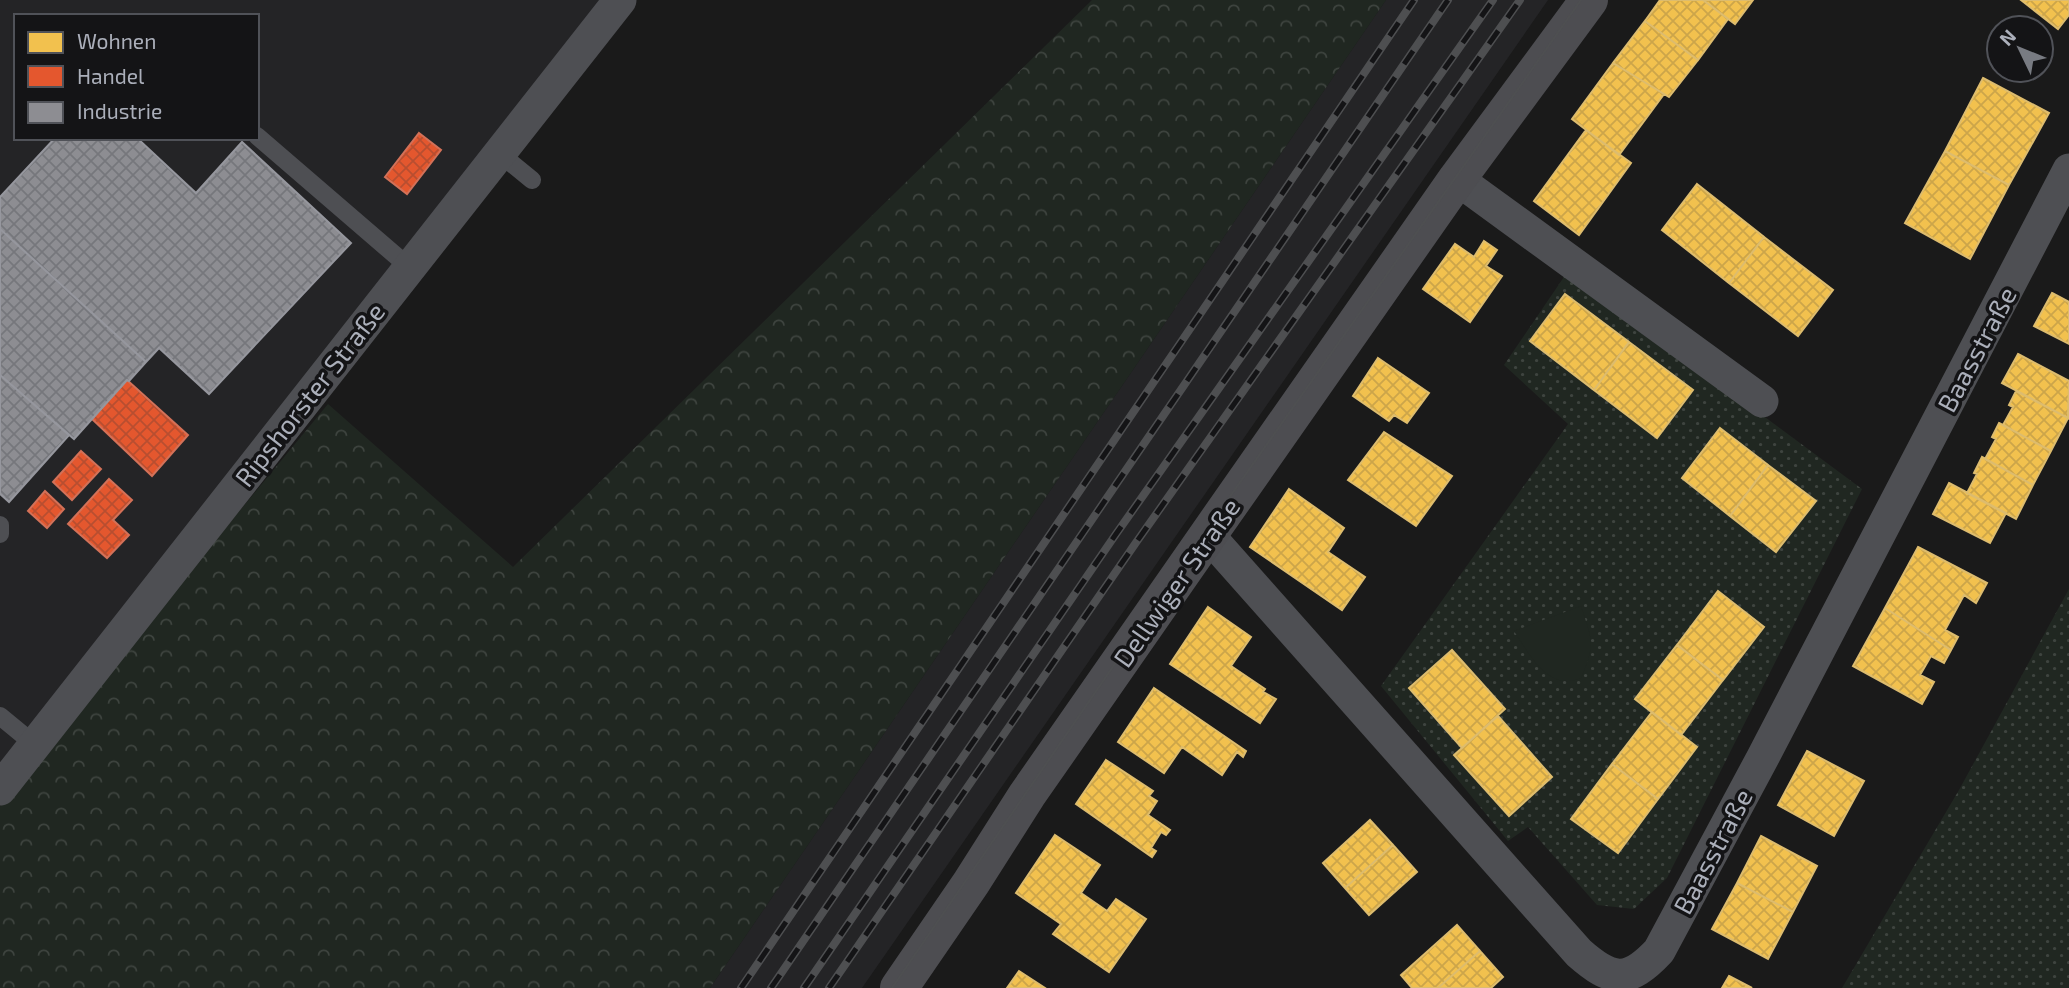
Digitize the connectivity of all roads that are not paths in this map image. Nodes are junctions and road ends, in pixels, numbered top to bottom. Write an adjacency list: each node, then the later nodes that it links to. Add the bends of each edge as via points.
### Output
1 (620, 0): 4 (street, Ripshorster Straße)
2 (1589, 0): 6 (main road, Dellwiger Straße)
3 (259, 138): 8 (lane)
4 (499, 153): 7 (lane); 8 (street, Ripshorster Straße)
5 (2069, 170): 12 (street, Baasstraße, via 1659,951 1632,975 1614,977 1578,953)
6 (1457, 179): 9 (street); 12 (main road, Dellwiger Straße)
7 (532, 180)
8 (409, 267): 14 (street, Ripshorster Straße)
9 (1762, 401)
10 (0, 525): 11 (lane)
11 (0, 534)
12 (1208, 536): 16 (main road, Dellwiger Straße)
13 (0, 716): 14 (lane)
14 (34, 744): 15 (street, Ripshorster Straße)
15 (0, 789)
16 (899, 988)

